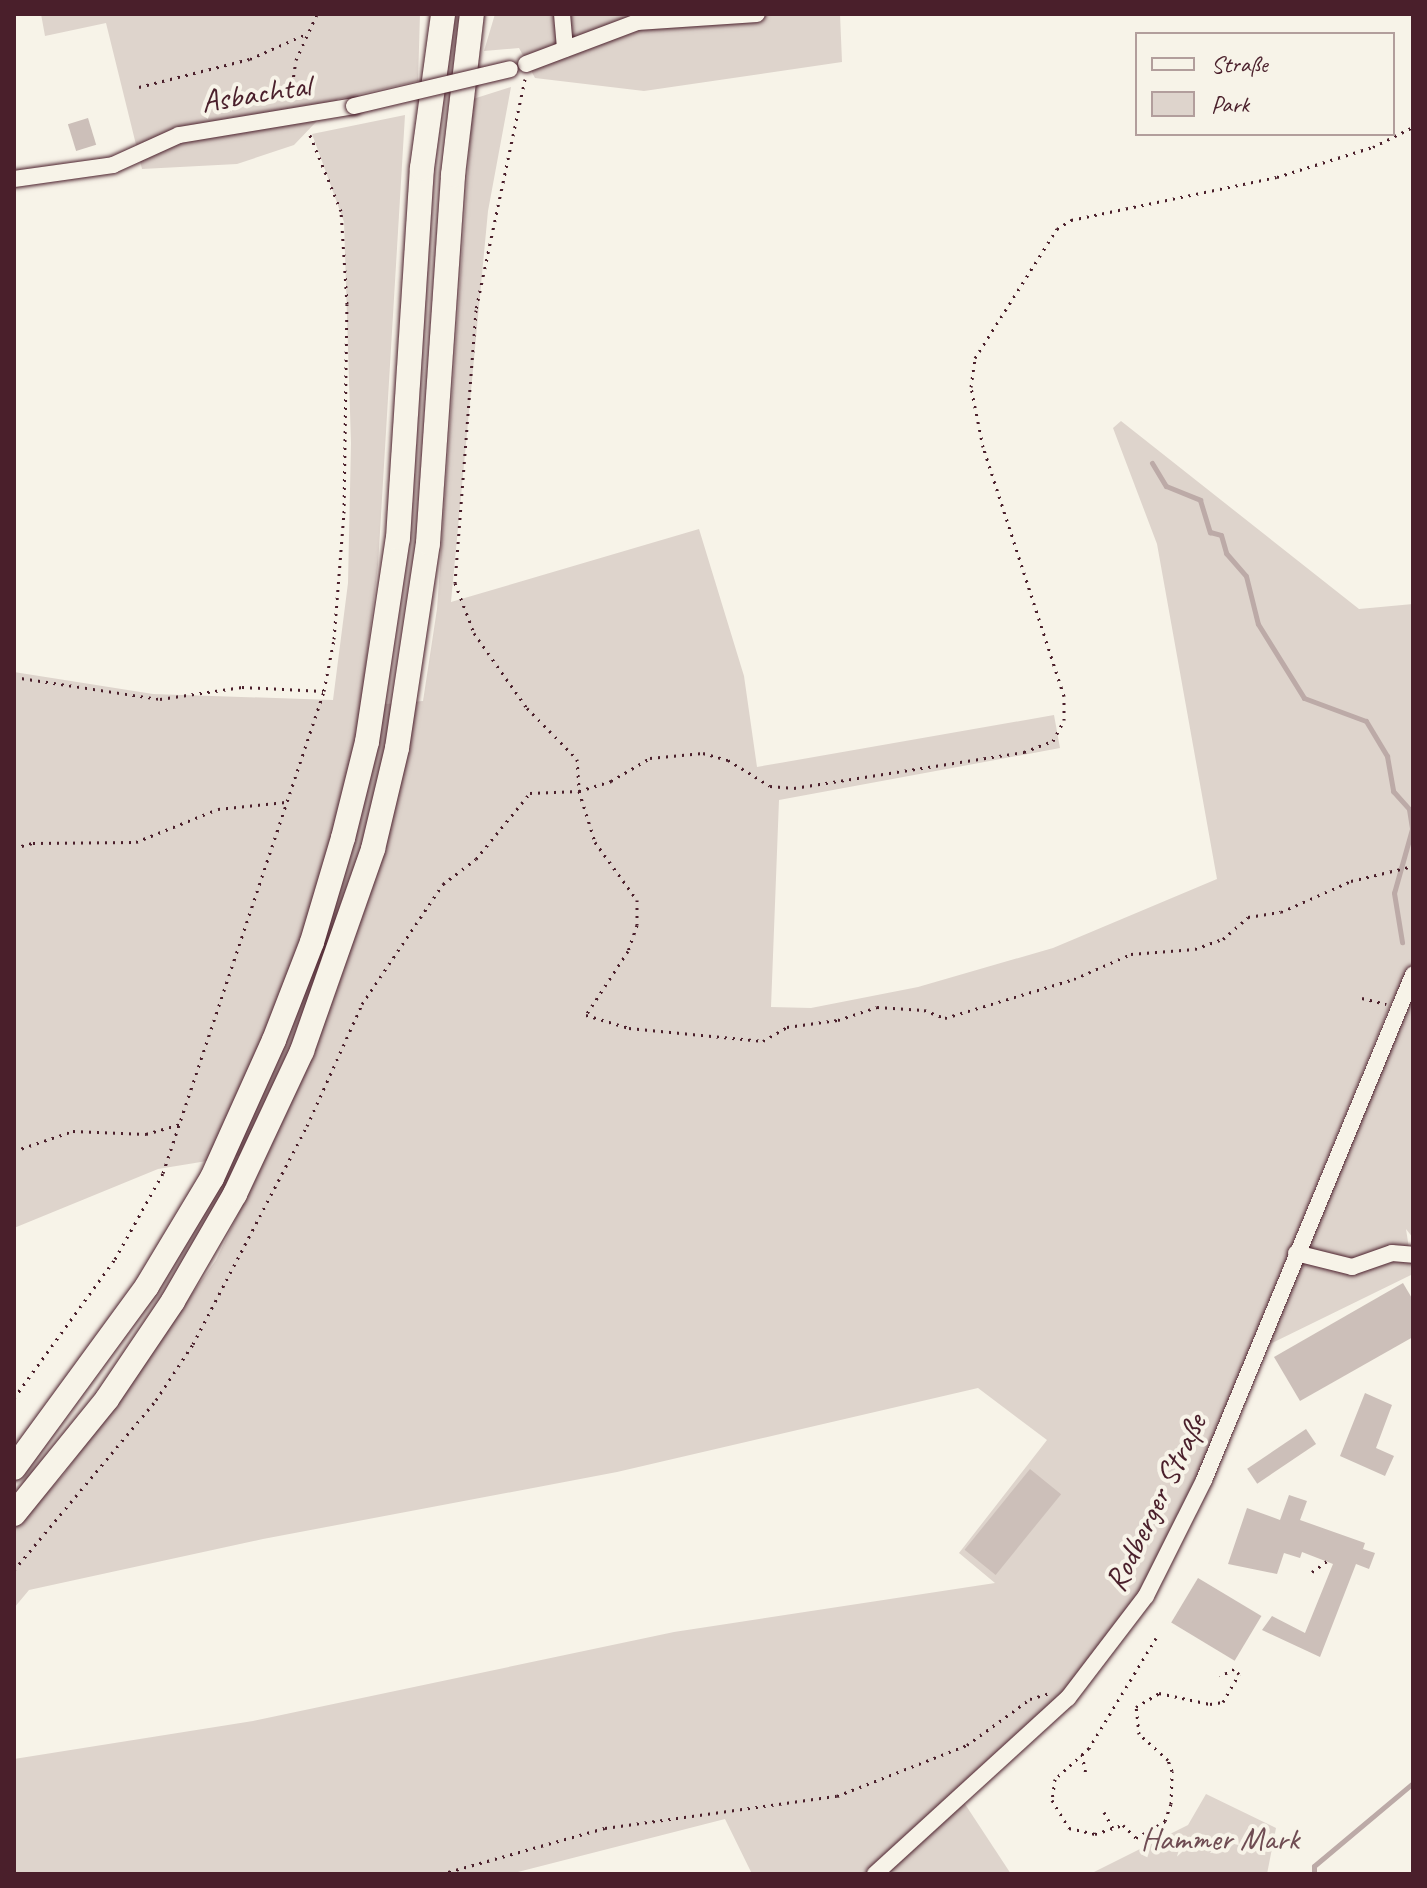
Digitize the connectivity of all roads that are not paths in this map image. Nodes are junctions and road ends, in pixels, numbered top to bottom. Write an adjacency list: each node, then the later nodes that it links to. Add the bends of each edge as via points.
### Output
1 (443, 14): 10 (highway, via 422,168 398,538 367,742 343,838 312,942 212,1178 138,1298)
2 (472, 14): 11 (highway, via 453,175 428,543 397,748 373,849 302,1051 235,1194 173,1301 107,1399)
3 (562, 14): 5 (street)
4 (757, 14): 5 (street, Asbachtal, via 637,22)
5 (565, 49): 6 (street, Asbachtal, bridge, via 518,66 354,106 179,135 113,165)
6 (14, 179)
7 (1413, 975): 8 (street, Rodberger Straße, via 1395,1007)
8 (1296, 1253): 9 (street, via 1352,1267 1392,1253); 12 (street, Rodberger Straße, via 1198,1492 1158,1574 1068,1698)
9 (1413, 1255)
10 (14, 1468)
11 (14, 1514)
12 (875, 1874)

